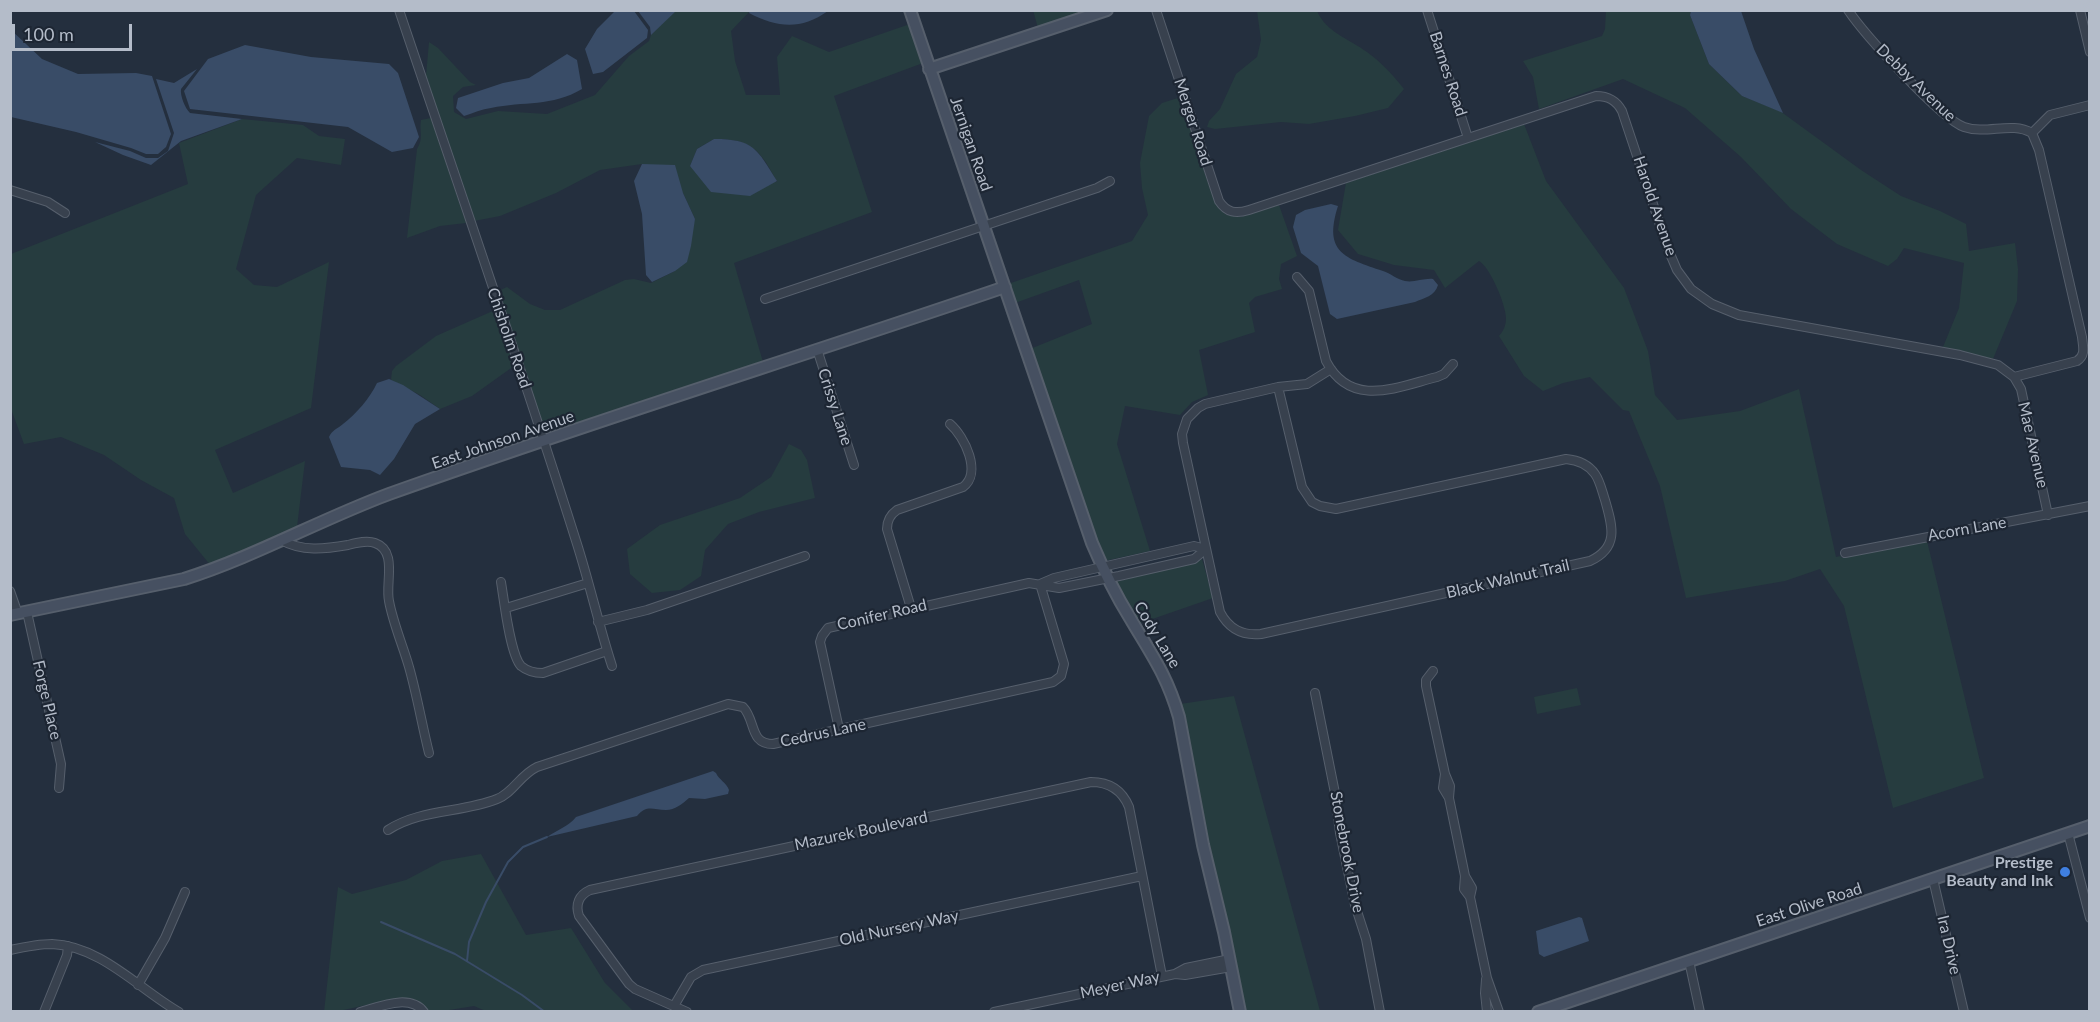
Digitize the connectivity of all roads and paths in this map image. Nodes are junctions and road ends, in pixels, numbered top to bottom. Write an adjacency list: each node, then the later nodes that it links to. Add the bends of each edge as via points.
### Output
1 (399, 10): 27 (street, Chisholm Road)
2 (910, 10): 9 (street, Jernigan Road)
3 (1107, 10): 9 (street)
4 (1156, 10): 15 (street, Merger Road, via 1220,201 1234,213)
5 (1427, 10): 12 (street, Barnes Road)
6 (1848, 10): 11 (street, Debby Avenue, via 1872,41 1955,123 1977,130 2018,127)
7 (2080, 10): 8 (street)
8 (2090, 52)
9 (929, 69): 17 (street, Jernigan Road)
10 (2090, 105): 11 (street, via 2050,115)
11 (2031, 133): 24 (street, via 2039,150 2084,350 2079,360)
12 (1468, 138): 15 (street, Harold Avenue); 24 (street, Harold Avenue, via 1596,96 1609,98 1622,111 1677,270 1701,298 1754,319 1960,355 1998,365)
13 (1110, 181): 17 (street)
14 (10, 190): 16 (street, via 48,202)
15 (1249, 210)
16 (65, 213)
17 (983, 225): 19 (street, Jernigan Road); 20 (street)
18 (1297, 277): 23 (street, via 1309,291)
19 (1005, 287): 21 (street, East Johnson Avenue); 35 (street, Cody Lane)
20 (765, 298)
21 (817, 349): 27 (street, East Johnson Avenue); 28 (street, Crissy Lane)
22 (1453, 364): 23 (street, via 1437,377 1377,392 1355,389)
23 (1331, 369): 25 (street, Black Walnut Trail, via 1307,384)
24 (2014, 377): 30 (street, Mae Avenue, via 2021,388)
25 (1278, 387): 32 (street, Black Walnut Trail, via 1205,404 1191,414 1184,426 1183,443); 32 (street, Black Walnut Trail, via 1302,487 1320,506 1336,509 1566,459 1589,468 1599,481 1612,524 1611,540 1590,561 1252,635 1236,631 1224,620)
26 (950, 424): 42 (street, via 962,438 972,477 963,487 897,510 887,522)
27 (544, 441): 31 (street, East Johnson Avenue, via 390,494); 38 (street, Chisholm Road)
28 (854, 465)
29 (2090, 506): 30 (street, Acorn Lane)
30 (2048, 515): 33 (street, Acorn Lane)
31 (281, 540): 43 (street, East Johnson Avenue, via 183,579); 50 (street, via 317,549 368,542 386,550 389,601)
32 (1206, 549): 35 (street, Conifer Road, via 1194,546); 36 (street, Conifer Road, via 1194,559)
33 (1845, 553)
34 (805, 556): 44 (street, via 647,610)
35 (1102, 567): 36 (street, Cody Lane); 39 (street, Conifer Road)
36 (1107, 578): 39 (street, Conifer Road, via 1059,588); 62 (street, Cody Lane, via 1174,697)
37 (501, 582): 41 (street)
38 (588, 583): 41 (street); 44 (street, Chisholm Road)
39 (1040, 584): 42 (street, Conifer Road); 49 (street, Cedrus Lane, via 1064,664 1058,679)
40 (10, 591): 43 (street, Forge Place)
41 (506, 608): 45 (street, via 516,657 529,670 543,673)
42 (911, 608): 49 (street, Conifer Road, via 833,626 824,632 820,642)
43 (18, 614): 51 (street, Forge Place, via 62,764)
44 (598, 622): 45 (street, Chisholm Road)
45 (607, 651): 46 (street, Chisholm Road)
46 (612, 666)
47 (1432, 671): 64 (street, via 1426,686 1444,774 1450,786 1465,876 1472,888 1470,897)
48 (1314, 693): 74 (street, Stonebrook Drive, via 1342,843)
49 (839, 729): 53 (street, Cedrus Lane, via 767,744 756,738 743,707 728,704 537,767 494,801 405,820)
50 (429, 753)
51 (58, 788)
52 (2090, 826): 54 (street, East Olive Road)
53 (388, 830)
54 (2068, 833): 56 (street, East Olive Road); 58 (street)
55 (1142, 876): 63 (street, Mazurek Boulevard); 66 (street, Old Nursery Way, via 703,970 691,977); 66 (street, Mazurek Boulevard, via 1126,800 1108,784 1091,782 583,894 577,905 579,916 629,984)
56 (1933, 879): 61 (street, East Olive Road); 79 (street, Ira Drive)
57 (185, 891): 65 (street, via 165,938)
58 (2090, 918)
59 (68, 946): 60 (street, via 40,944); 65 (street, via 93,954); 68 (street)
60 (10, 950)
61 (1689, 961): 77 (street, East Olive Road); 78 (street)
62 (1231, 963): 63 (street, Meyer Way, via 1186,968); 73 (street, Cody Lane)
63 (1162, 976): 72 (street, Meyer Way)
64 (1487, 978): 75 (street); 76 (street)
65 (138, 985): 69 (street)
66 (674, 1006): 71 (street, Mazurek Boulevard)
67 (421, 1009): 70 (street, via 398,1003)
68 (44, 1011)
69 (179, 1011)
70 (360, 1011)
71 (687, 1011)
72 (994, 1011)
73 (1240, 1011)
74 (1380, 1011)
75 (1487, 1011)
76 (1499, 1011)
77 (1538, 1011)
78 (1700, 1011)
79 (1964, 1011)

